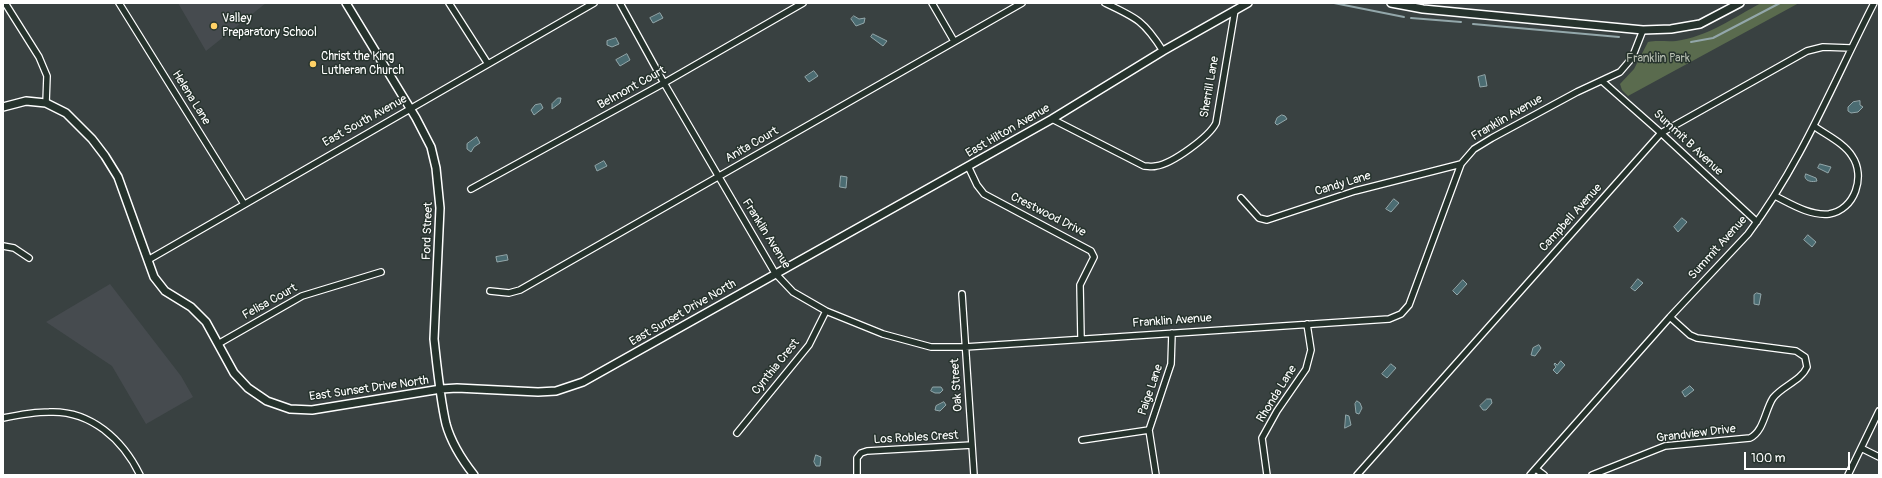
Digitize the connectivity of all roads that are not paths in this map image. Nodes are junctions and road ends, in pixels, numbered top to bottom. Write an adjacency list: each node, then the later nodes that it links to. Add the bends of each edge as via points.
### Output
1 (5, 3): 23 (street, via 39,58 47,76)
2 (119, 3): 35 (street, Helena Lane)
3 (346, 3): 25 (street, Ford Street)
4 (448, 3): 20 (street)
5 (594, 3): 20 (street, East South Avenue)
6 (620, 3): 22 (street, Franklin Avenue)
7 (802, 3): 22 (street, Belmont Court)
8 (932, 3): 17 (street)
9 (1022, 3): 17 (street, Anita Court)
10 (1105, 3): 19 (street, via 1137,19)
11 (1248, 3): 15 (street, East Hilton Avenue)
12 (1391, 3): 16 (street, via 1423,9)
13 (1740, 3): 16 (street, via 1717,16 1684,28)
14 (1874, 3): 18 (street, Summit Avenue)
15 (1235, 10): 19 (street, East Hilton Avenue); 26 (street, Sherrill Lane, via 1216,123 1197,144 1164,163 1144,166)
16 (1644, 30): 21 (street, Franklin Avenue, via 1632,58 1620,72)
17 (954, 41): 31 (street, Anita Court)
18 (1851, 48): 27 (street, Summit Avenue); 28 (street, Campbell Avenue, via 1823,47 1807,51)
19 (1164, 51): 26 (street, East Hilton Avenue)
20 (488, 64): 25 (street, East South Avenue)
21 (1602, 82): 28 (street, Summit B Avenue); 29 (street, Franklin Avenue, via 1576,92 1492,138 1474,149)
22 (664, 83): 31 (street, Franklin Avenue); 32 (street, Belmont Court)
23 (46, 103): 24 (street, East Sunset Drive North, via 26,100); 39 (street, East Sunset Drive North, via 66,113 106,156 118,177)
24 (3, 107)
25 (411, 108): 35 (street, East South Avenue); 51 (street, Ford Street, via 430,147 440,189 434,339)
26 (1052, 119): 30 (street, East Hilton Avenue)
27 (1814, 126): 33 (street, Summit Avenue); 33 (street, via 1852,155 1858,169 1857,189 1846,205 1830,214 1810,212)
28 (1661, 133): 36 (street, Summit B Avenue); 67 (street, Campbell Avenue)
29 (1461, 164): 34 (street, Candy Lane, via 1355,191 1267,220 1259,218); 46 (street, Franklin Avenue, via 1409,305 1401,314 1389,319)
30 (968, 166): 41 (street, East Hilton Avenue); 48 (street, Crestwood Drive, via 984,194 1091,251 1094,256 1093,262 1080,285)
31 (718, 177): 41 (street, Franklin Avenue); 42 (street, Anita Court, via 520,290 508,293)
32 (471, 189)
33 (1775, 196): 36 (street, Summit Avenue)
34 (1241, 198)
35 (244, 204): 39 (street, East South Avenue)
36 (1757, 222): 45 (street, Summit Avenue)
37 (3, 246): 38 (street, via 14,248)
38 (29, 258)
39 (148, 260): 49 (street, East Sunset Drive North, via 154,277 165,291 191,307 206,322)
40 (381, 272): 49 (street, Felisa Court, via 302,296)
41 (776, 273): 44 (street, Franklin Avenue, via 793,292); 51 (street, East Sunset Drive North, via 583,382 568,388 538,392 457,388)
42 (490, 291)
43 (962, 294): 50 (street, Oak Street)
44 (826, 311): 50 (street, Franklin Avenue, via 883,334 931,347); 55 (street, Cynthia Crest, via 809,346)
45 (1670, 316): 60 (street, Summit Avenue); 70 (street, Grandview Drive, via 1697,338 1796,351 1805,357 1807,367 1774,397 1754,436 1742,440 1665,446)
46 (1307, 324): 47 (street, Franklin Avenue); 66 (street, Rhonda Lane, via 1311,350 1306,368 1262,438)
47 (1172, 333): 48 (street, Franklin Avenue); 54 (street, Paige Lane, via 1171,364)
48 (1080, 338): 50 (street, Franklin Avenue)
49 (218, 344): 51 (street, East Sunset Drive North, via 234,373 248,388 267,401 290,409 312,410)
50 (965, 346): 57 (street, Oak Street)
51 (441, 390): 62 (street, Ford Street, via 446,425 456,448)
52 (1879, 412): 58 (street)
53 (3, 418): 61 (street, via 49,412 78,416 97,424 114,437 133,461)
54 (1149, 430): 56 (street, Paige Lane); 65 (street, Paige Lane)
55 (737, 433)
56 (1082, 440)
57 (972, 446): 63 (street, Los Robles Crest, via 867,451 857,458); 64 (street, Oak Street)
58 (1861, 448): 59 (street); 71 (street)
59 (1879, 457)
60 (1536, 469): 68 (street, Summit Avenue); 69 (street)
61 (140, 475)
62 (474, 475)
63 (857, 475)
64 (974, 475)
65 (1156, 475)
66 (1267, 475)
67 (1357, 475)
68 (1530, 475)
69 (1544, 475)
70 (1592, 475)
71 (1848, 475)

